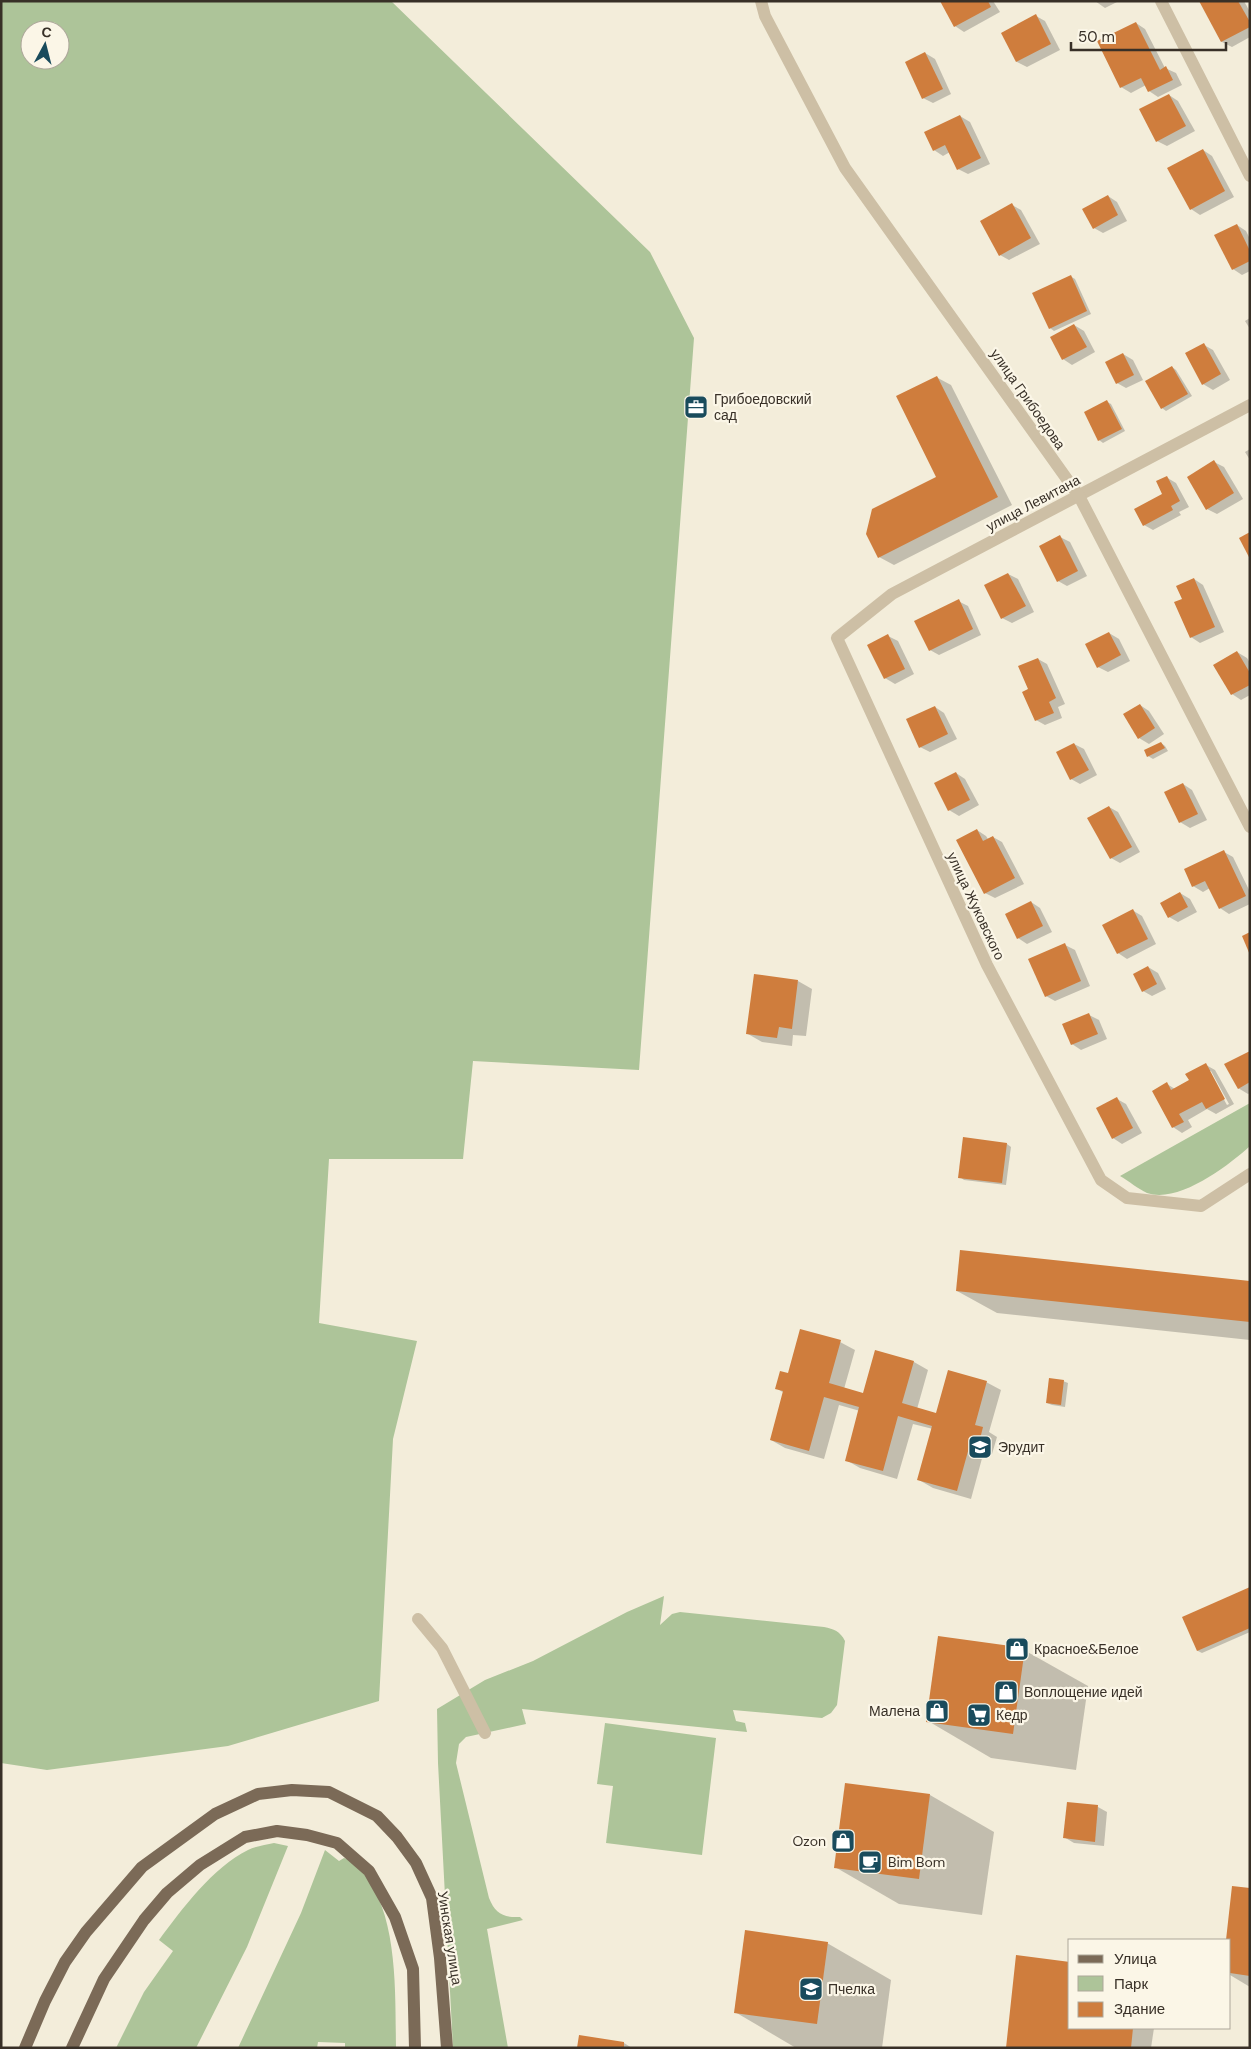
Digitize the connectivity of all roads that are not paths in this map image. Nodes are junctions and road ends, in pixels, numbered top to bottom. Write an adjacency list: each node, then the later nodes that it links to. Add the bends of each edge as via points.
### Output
1 (761, 1): 5 (street, улица Грибоедова, via 765,16 846,168)
2 (1161, 1): 3 (street)
3 (1250, 176)
4 (1250, 405): 5 (street, улица Левитана)
5 (1079, 496): 6 (street, улица Левитана, via 892,594); 7 (street, улица Грибоедова)
6 (837, 638): 8 (street, улица Жуковского, via 986,965 1101,1180 1127,1198 1201,1206)
7 (1250, 827)
8 (1250, 1174)
9 (418, 1619): 10 (street, via 442,1648)
10 (485, 1733)
11 (26, 2048): 14 (main road, Уинская улица, via 65,1962 86,1932 142,1867 215,1814 258,1794 292,1790 329,1792 378,1816 416,1863 430,1892 440,1958)
12 (72, 2048): 13 (main road, via 104,1978 167,1893 200,1865 245,1837 277,1831 337,1843 369,1871 395,1917 413,1969)
13 (415, 2048)
14 (447, 2048)

